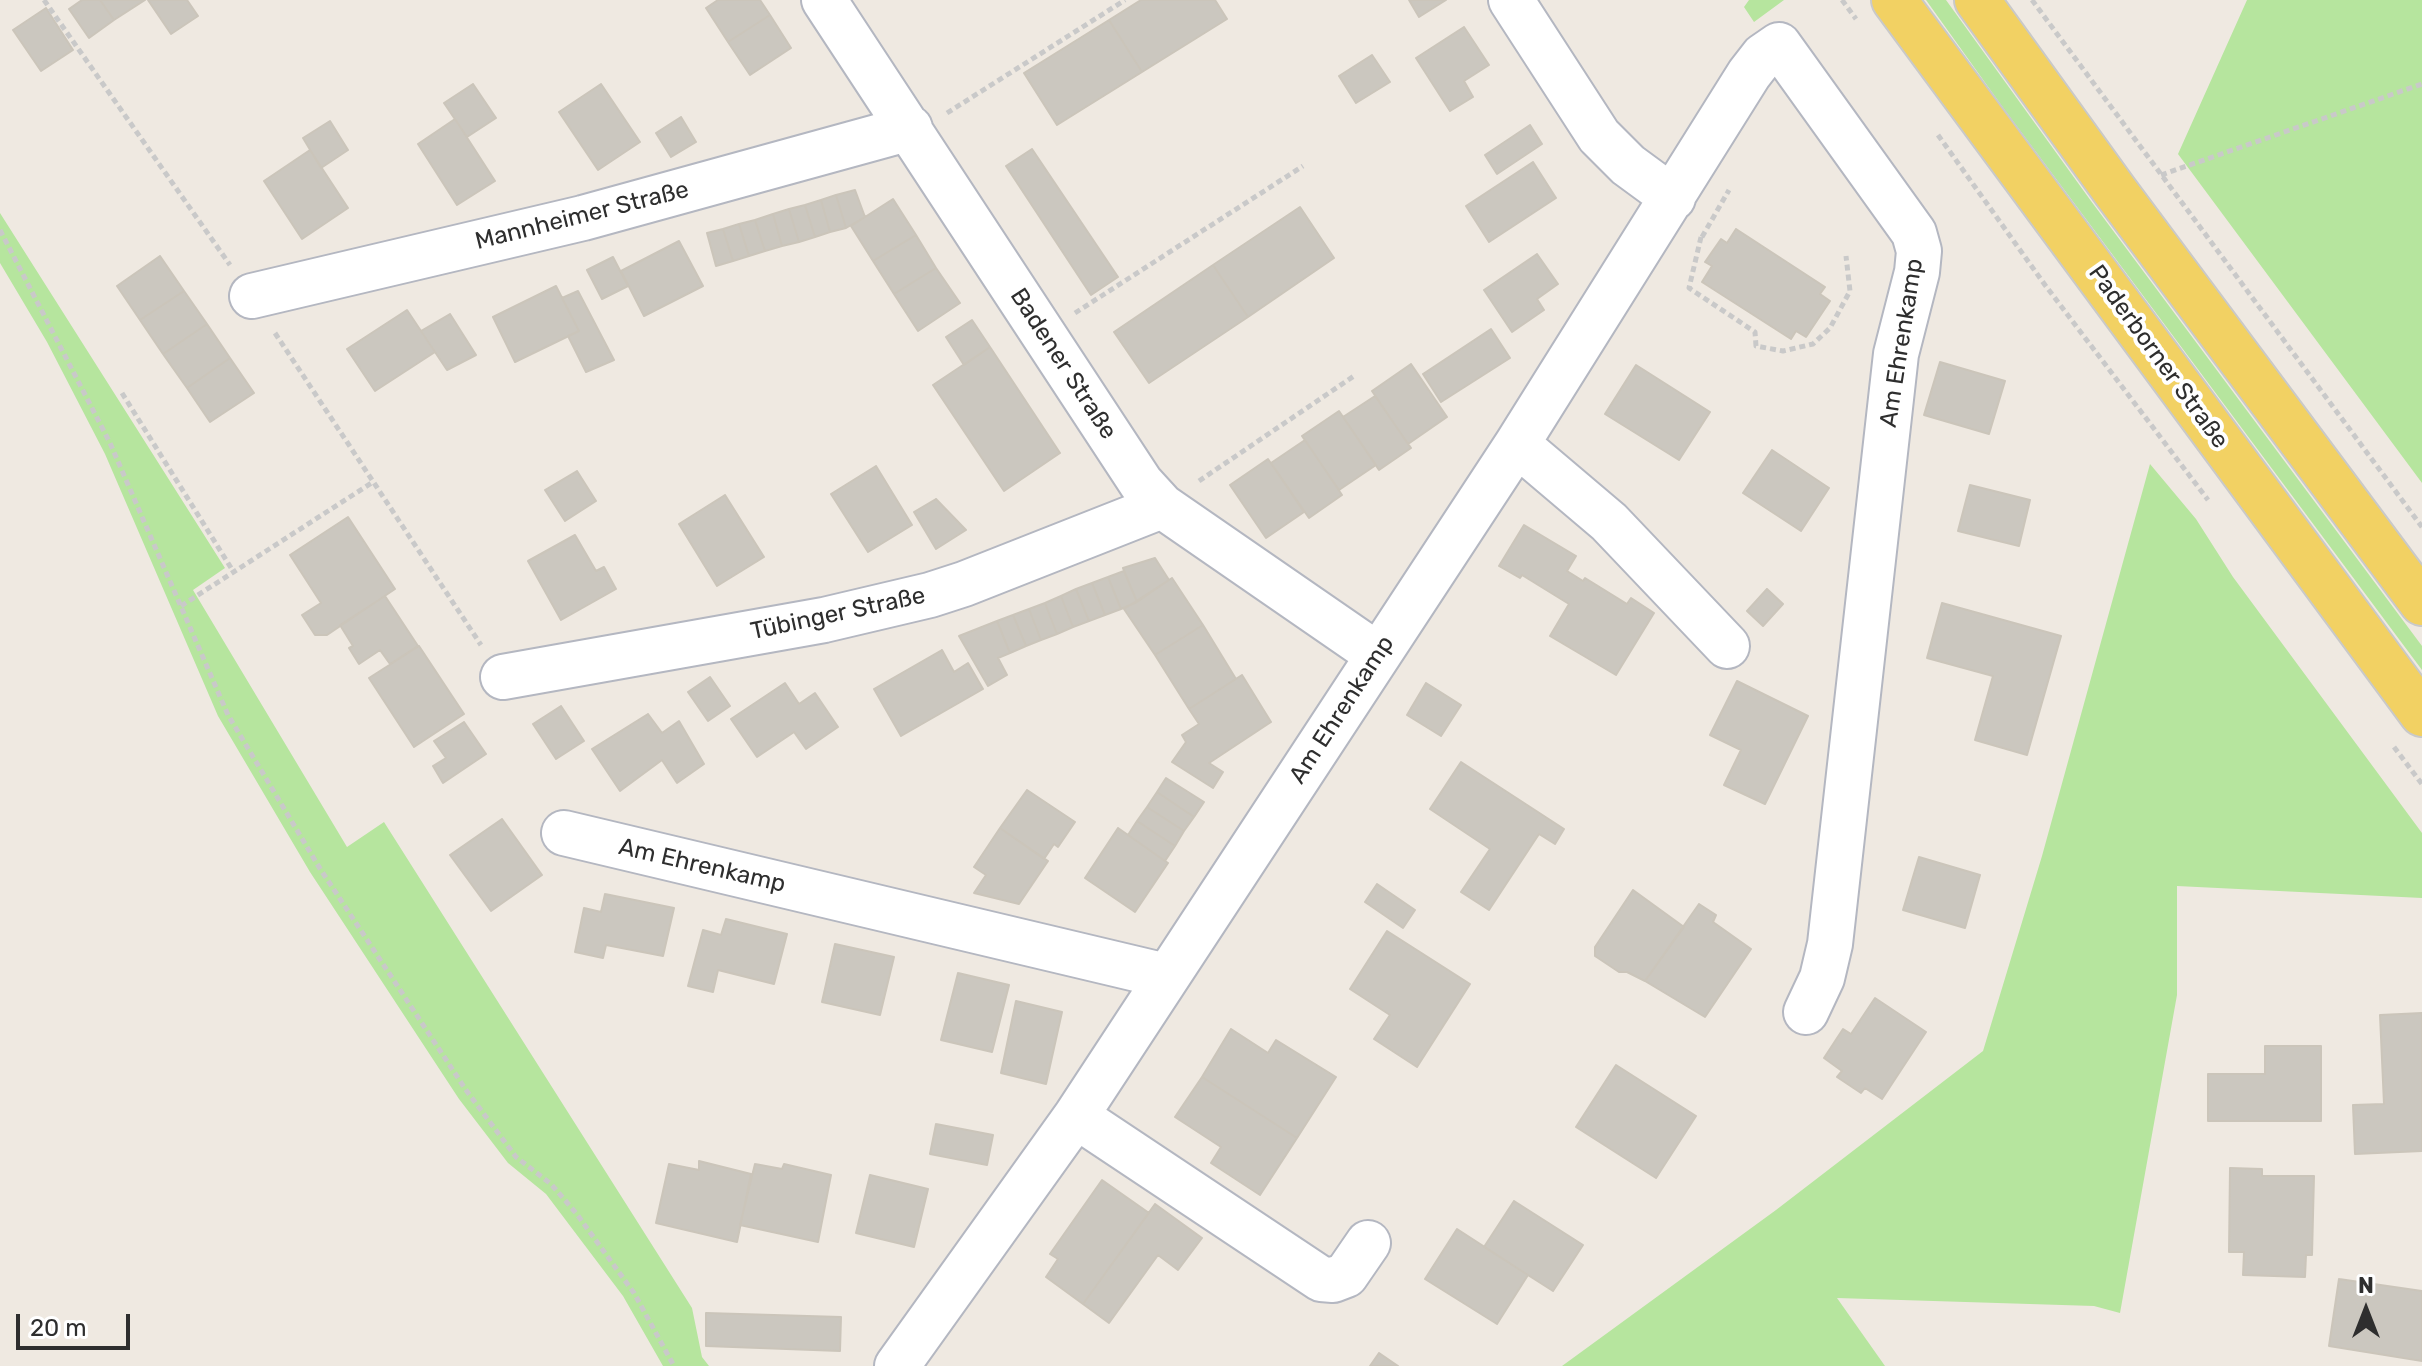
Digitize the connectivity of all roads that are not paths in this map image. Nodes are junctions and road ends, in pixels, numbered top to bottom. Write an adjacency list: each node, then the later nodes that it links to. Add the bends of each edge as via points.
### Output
1 (824, 0): 5 (street, Badener Straße)
2 (1511, 0): 6 (street, via 1599,136)
3 (1894, 0): 14 (main road, Paderborner Straße)
4 (1977, 0): 10 (main road)
5 (910, 128): 7 (street, Mannheimer Straße, via 583,218); 9 (street, Badener Straße, via 1141,483)
6 (1673, 198): 8 (street, Am Ehrenkamp); 17 (street, Am Ehrenkamp, via 1749,74 1779,45 1914,233 1919,251 1896,354 1830,944)
7 (252, 296)
8 (1517, 444): 11 (street, via 1609,522); 12 (street, Am Ehrenkamp)
9 (1162, 506): 12 (street, Badener Straße); 13 (street, Tübinger Straße, via 930,595 824,620)
10 (2422, 603)
11 (1727, 646)
12 (1378, 655): 16 (street, Am Ehrenkamp)
13 (503, 677)
14 (2422, 714)
15 (564, 833): 16 (street, Am Ehrenkamp)
16 (1166, 976): 18 (street, Am Ehrenkamp)
17 (1806, 1012)
18 (1076, 1116): 19 (street, via 1321,1279 1346,1275); 20 (street, Am Ehrenkamp)
19 (1368, 1243)
20 (897, 1366)

